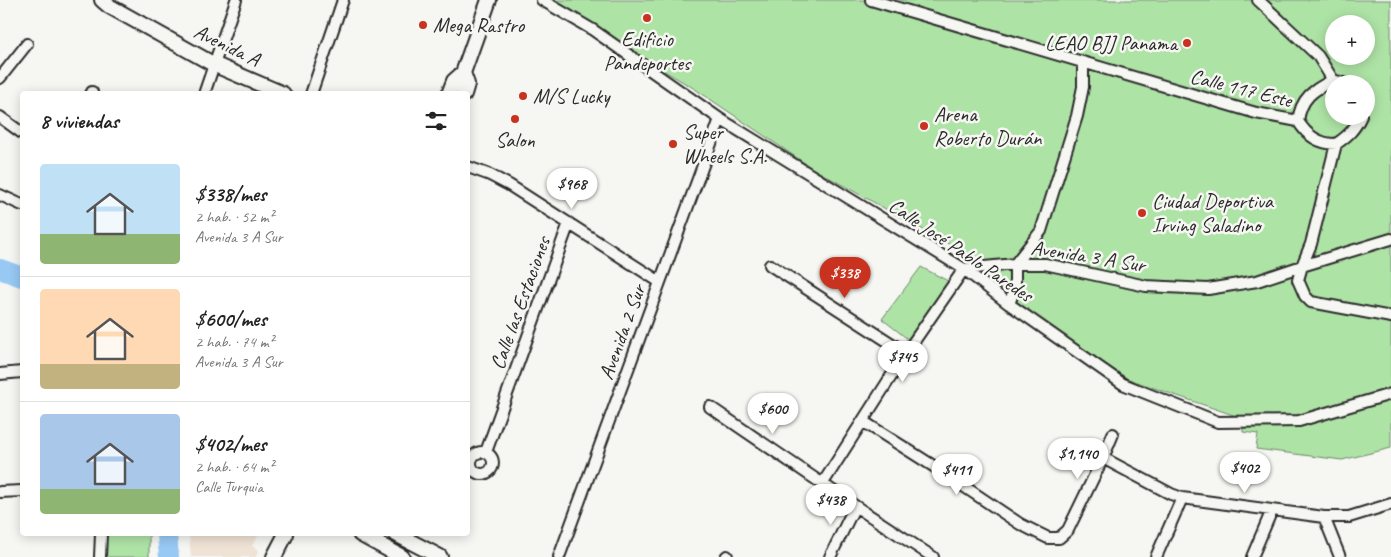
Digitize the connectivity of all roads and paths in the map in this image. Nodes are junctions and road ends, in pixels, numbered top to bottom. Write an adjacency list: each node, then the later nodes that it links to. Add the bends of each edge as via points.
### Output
1 (236, 0): 10 (street)
2 (343, 0): 17 (street)
3 (489, 0): 11 (street)
4 (542, 0): 21 (street, Calle José Pablo Paredes, via 593,30)
5 (871, 0): 9 (street, Calle 117 Este)
6 (1258, 0): 12 (street, via 1318,56)
7 (108, 2): 10 (street, Avenida A)
8 (26, 44): 13 (street)
9 (1082, 63): 22 (street, Calle 117 Este, via 1256,113); 31 (street, via 1083,87 1077,116 1041,231)
10 (213, 64): 15 (street); 16 (street, Avenida A)
11 (463, 73): 18 (street, via 454,81); 19 (street, via 467,84)
12 (1329, 75)
13 (0, 78)
14 (1325, 84): 22 (street, via 1305,100 1299,110)
15 (205, 91)
16 (277, 91)
17 (312, 91)
18 (450, 91)
19 (465, 91)
20 (0, 117): 24 (street)
21 (720, 119): 34 (street, Calle José Pablo Paredes); 35 (street, Avenida 2 Sur)
22 (1298, 121): 25 (street, Calle 117 Este, via 1313,138 1325,144)
23 (1356, 125): 25 (street)
24 (20, 132)
25 (1336, 144): 33 (street)
26 (470, 168): 29 (street, via 509,185)
27 (0, 195): 28 (street)
28 (20, 204)
29 (569, 223): 35 (street); 45 (street, Calle las Estaciones)
30 (1391, 239): 33 (street, Avenida 3 A Sur)
31 (1015, 264): 33 (street, Avenida 3 A Sur, via 1045,264 1146,286 1208,289 1256,281); 34 (street, Avenida 3 A Sur); 36 (street, via 1015,288)
32 (770, 265): 38 (street)
33 (1302, 266): 37 (street, via 1298,280 1311,302)
34 (964, 270): 36 (street, Calle José Pablo Paredes); 38 (street)
35 (660, 282): 63 (street, Avenida 2 Sur)
36 (1009, 304): 41 (street, Calle José Pablo Paredes, via 1123,384 1218,422 1300,421)
37 (1391, 317)
38 (906, 353): 43 (street)
39 (20, 372): 40 (street)
40 (0, 374)
41 (1391, 394)
42 (710, 407): 47 (street)
43 (864, 422): 46 (street, via 1020,524 1048,538 1059,538 1068,530); 47 (street)
44 (1113, 434): 46 (street)
45 (486, 452)
46 (1104, 458): 50 (street)
47 (823, 483): 52 (street)
48 (20, 491): 49 (street)
49 (0, 492)
50 (1182, 498): 53 (street); 66 (street)
51 (1391, 504): 54 (street, via 1349,517)
52 (855, 506): 64 (street); 65 (street)
53 (1272, 510): 54 (street); 67 (street)
54 (1324, 516): 68 (street)
55 (101, 536): 59 (street)
56 (285, 536): 60 (street)
57 (364, 536): 61 (street)
58 (400, 536): 62 (street)
59 (100, 557)
60 (274, 557)
61 (402, 557)
62 (440, 557)
63 (560, 557)
64 (830, 557)
65 (933, 557)
66 (1156, 557)
67 (1252, 557)
68 (1340, 557)

